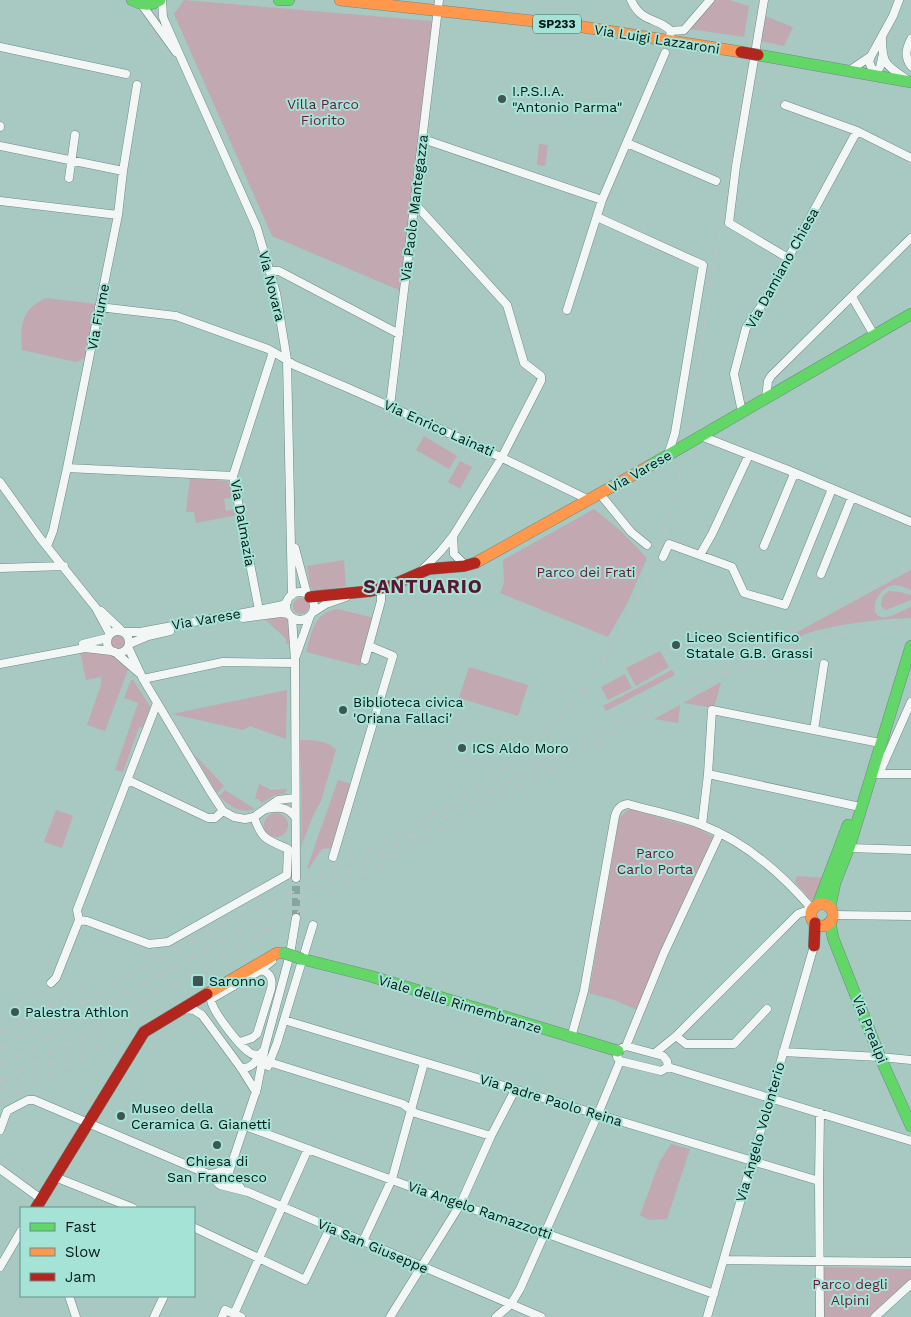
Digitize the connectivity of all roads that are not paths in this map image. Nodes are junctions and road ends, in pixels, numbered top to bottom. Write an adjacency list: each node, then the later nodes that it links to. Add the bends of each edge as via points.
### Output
1 (161, 0): 10 (street, via 150,5); 17 (street, Via Novara, via 163,17)
2 (279, 0): 3 (street)
3 (289, 0)
4 (340, 0): 11 (street, Via Luigi Lazzaroni / SP233)
5 (361, 0): 11 (street, Via Luigi Lazzaroni / SP233)
6 (631, 0): 7 (street, via 641,14 668,28 670,34 684,30)
7 (710, 0)
8 (764, 0): 43 (street, via 729,223)
9 (900, 0): 13 (street)
10 (135, 1): 17 (street, Via Novara)
11 (372, 4): 12 (street, Via Luigi Lazzaroni / SP233)
12 (439, 5): 21 (street, Via Luigi Lazzaroni / SP233, bridge); 29 (street, Via Paolo Mantegazza)
13 (882, 37): 18 (street); 19 (street)
14 (911, 39): 20 (street, via 906,58)
15 (0, 47): 22 (street)
16 (665, 53): 30 (street)
17 (180, 56): 44 (street, Via Novara, via 257,228)
18 (871, 56): 21 (street); 23 (street, via 869,62)
19 (882, 58): 23 (street); 24 (street)
20 (911, 65)
21 (849, 70): 23 (street, Via Luigi Lazzaroni / SP233)
22 (126, 74)
23 (875, 75): 24 (street, Via Luigi Lazzaroni / SP233)
24 (910, 82)
25 (137, 86): 34 (street, Via Fiume)
26 (785, 105): 27 (street)
27 (857, 131): 32 (street); 43 (street, Via Damiano Chiesa)
28 (75, 135): 33 (street)
29 (423, 139): 37 (street); 39 (street, Via Paolo Mantegazza)
30 (627, 143): 36 (street); 37 (street)
31 (0, 146): 33 (street)
32 (911, 158)
33 (72, 160): 34 (street); 35 (street)
34 (123, 171): 40 (street, Via Fiume)
35 (69, 178)
36 (716, 180)
37 (602, 200): 41 (street)
38 (0, 201): 40 (street)
39 (415, 204): 49 (street, Via Paolo Mantegazza); 61 (street, via 507,305 524,363 541,376)
40 (118, 215): 46 (street, Via Fiume)
41 (597, 217): 47 (street); 59 (street, via 703,265 675,433)
42 (911, 238): 45 (street)
43 (788, 258): 55 (street, Via Damiano Chiesa, via 746,328 734,374)
44 (271, 271): 49 (street, via 279,271); 52 (street, Via Novara)
45 (852, 296): 50 (street); 53 (street, via 771,376)
46 (100, 307): 51 (street, Via Enrico Lainati, via 176,316); 62 (street, Via Fiume)
47 (567, 310)
48 (911, 314): 50 (street, Via Varese)
49 (399, 334): 54 (street, Via Paolo Mantegazza)
50 (874, 335): 53 (street, Via Varese)
51 (273, 352): 52 (street, Via Enrico Lainati); 64 (street, Via Dalmazia)
52 (286, 360): 54 (street, Via Enrico Lainati); 71 (street, Via Novara)
53 (766, 398): 55 (street, Via Varese)
54 (390, 406): 61 (street, Via Enrico Lainati)
55 (742, 412): 56 (street, Via Varese)
56 (718, 426): 57 (street, Via Varese); 58 (street)
57 (701, 436): 58 (street); 59 (street, Via Varese)
58 (719, 442): 60 (street)
59 (668, 455): 67 (street, Via Varese)
60 (749, 455): 63 (street); 76 (street)
61 (502, 457): 69 (street, Via Enrico Lainati); 72 (street)
62 (67, 468): 64 (street); 74 (street, Via Fiume)
63 (794, 474): 66 (street); 75 (street)
64 (233, 476): 89 (street, Via Dalmazia)
65 (0, 482): 74 (street)
66 (832, 489): 68 (street); 76 (street, via 785,605 744,593 732,567)
67 (600, 494): 69 (street, Via Varese); 73 (street, via 631,532)
68 (852, 497): 70 (street); 82 (street)
69 (589, 500): 79 (street, Via Varese)
70 (911, 522)
71 (292, 534): 85 (street, Via Novara); 86 (street, Via Novara)
72 (453, 536): 79 (street, via 454,554); 81 (street)
73 (647, 545)
74 (47, 546): 78 (street)
75 (764, 546)
76 (700, 555): 77 (street, via 669,544)
77 (663, 557)
78 (64, 566): 80 (street); 88 (street)
79 (466, 566): 81 (street, Via Varese)
80 (0, 568)
81 (421, 571): 83 (street, Via Varese)
82 (821, 574)
83 (381, 588): 84 (street, Via Varese); 95 (street, via 381,601)
84 (357, 593): 86 (street, Via Varese); 90 (street, Via Varese, via 326,604)
85 (292, 595): 86 (street, via 300,592); 87 (street)
86 (308, 596): 90 (street, via 314,606)
87 (287, 602): 89 (street, Via Varese); 91 (street)
88 (96, 608): 92 (street); 93 (street)
89 (259, 610): 92 (street, Via Varese, via 137,632)
90 (311, 615): 91 (street, via 299,620); 100 (street)
91 (290, 616): 94 (street, Via Varese, via 267,614 206,623 154,634); 100 (street)
92 (123, 631): 93 (street, via 117,630); 94 (street, via 129,637)
93 (109, 636): 97 (street, via 107,645); 98 (street, via 96,642)
94 (129, 646): 97 (street, via 122,652); 103 (street)
95 (369, 646): 99 (street); 122 (street, via 393,656)
96 (911, 646): 107 (street, Via Angelo Volonterio)
97 (113, 651): 101 (street, via 85,648); 103 (street)
98 (0, 659)
99 (365, 660)
100 (295, 661): 103 (street, via 224,662); 112 (street)
101 (0, 664)
102 (824, 664): 106 (street)
103 (143, 678): 105 (street)
104 (911, 702): 110 (street)
105 (157, 703): 111 (street); 115 (street)
106 (814, 730): 107 (street); 108 (street, via 712,710)
107 (880, 742): 110 (street, Via Angelo Volonterio)
108 (708, 774): 113 (street); 118 (street)
109 (911, 774): 110 (street)
110 (872, 778): 113 (street, Via Angelo Volonterio)
111 (128, 780): 115 (street, via 208,818); 127 (street, via 77,910)
112 (295, 798): 114 (street, via 278,800); 117 (street)
113 (858, 806): 120 (street, Via Angelo Volonterio); 126 (street, Via Angelo Volonterio, via 824,891)
114 (264, 809): 116 (street); 117 (street, via 283,808)
115 (224, 811): 116 (street, via 238,819)
116 (254, 817): 127 (street, via 260,833 288,849 287,875 168,942 149,944)
117 (295, 817): 123 (street)
118 (702, 825): 119 (street); 138 (street, via 628,804 620,807 615,816 584,991)
119 (720, 834): 126 (street, via 772,868); 142 (street)
120 (849, 848): 121 (street); 126 (street, Via Angelo Volonterio)
121 (911, 850)
122 (333, 856)
123 (296, 878)
124 (911, 916): 126 (street)
125 (296, 918): 140 (street, via 290,954)
126 (822, 918): 129 (street, Via Angelo Volonterio); 137 (street, via 806,911 798,914); 145 (street, Via Prealpi)
127 (79, 920): 133 (street, via 56,978)
128 (313, 925): 131 (street)
129 (814, 946): 141 (street, Via Angelo Volonterio)
130 (284, 953): 131 (street, Viale delle Rimembranze, bridge); 132 (street); 134 (street, via 277,953)
131 (302, 959): 136 (street); 138 (street, Viale delle Rimembranze, via 370,976)
132 (261, 970): 139 (street, via 271,976 271,989 257,1034); 139 (street, via 211,1000 214,1009)
133 (51, 983)
134 (181, 1009): 150 (street, via 194,1010 202,1015); 157 (street, via 144,1032)
135 (767, 1009): 137 (street, via 734,1044 686,1044)
136 (284, 1020): 147 (street); 148 (street, Via Padre Paolo Reina)
137 (676, 1036): 143 (street)
138 (571, 1038): 142 (street, Viale delle Rimembranze)
139 (240, 1042): 144 (street, via 251,1054)
140 (265, 1047): 144 (street); 151 (street)
141 (783, 1052): 145 (street); 153 (street, Via Angelo Volonterio)
142 (621, 1053): 143 (street); 149 (street, via 661,1071); 156 (street)
143 (655, 1053): 149 (street, via 663,1056)
144 (260, 1055): 150 (street, via 253,1065)
145 (880, 1057): 146 (street); 159 (street, Via Prealpi)
146 (911, 1060)
147 (269, 1062): 151 (street); 154 (street, via 404,1104)
148 (424, 1063): 152 (street, Via Padre Paolo Reina); 154 (street)
149 (668, 1067): 153 (street)
150 (241, 1068): 151 (street)
151 (257, 1090): 158 (street)
152 (515, 1090): 156 (street, Via Padre Paolo Reina); 161 (street)
153 (770, 1098): 155 (street); 165 (street, Via Angelo Volonterio)
154 (411, 1111): 161 (street); 169 (street)
155 (820, 1112): 162 (street); 170 (street)
156 (598, 1114): 165 (street, Via Padre Paolo Reina); 178 (street)
157 (89, 1124): 160 (street, Via San Giuseppe, via 28,1100 7,1111); 167 (street, Via San Giuseppe); 168 (street)
158 (245, 1126): 163 (street, Via Angelo Ramazzotti); 164 (street)
159 (911, 1126)
160 (0, 1130)
161 (491, 1136): 173 (street)
162 (911, 1141)
163 (308, 1149): 169 (street, Via Angelo Ramazzotti); 175 (street)
164 (235, 1156): 167 (street, via 222,1172); 171 (street, via 229,1178)
165 (751, 1161): 170 (street, Via Padre Paolo Reina); 182 (street, Via Angelo Volonterio)
166 (0, 1169): 172 (street)
167 (208, 1174): 171 (street, Via San Giuseppe, via 220,1185)
168 (55, 1177): 172 (street); 174 (street)
169 (392, 1179): 173 (street, Via Angelo Ramazzotti); 180 (street)
170 (819, 1181): 183 (street)
171 (248, 1192): 175 (street, Via San Giuseppe)
172 (38, 1204)
173 (460, 1205): 178 (street, Via Angelo Ramazzotti); 185 (street)
174 (130, 1207)
175 (283, 1207): 177 (street, Via San Giuseppe); 181 (street)
176 (195, 1228): 181 (street)
177 (330, 1228): 180 (street, Via San Giuseppe); 181 (street, via 305,1280)
178 (546, 1233): 188 (street, Via Angelo Ramazzotti); 191 (street)
179 (20, 1235): 186 (street)
180 (363, 1241): 185 (street, Via San Giuseppe)
181 (260, 1258): 192 (street)
182 (724, 1260): 183 (street); 188 (street, Via Angelo Volonterio)
183 (821, 1261): 184 (street); 200 (street)
184 (911, 1262)
185 (422, 1267): 191 (street, Via San Giuseppe); 196 (street)
186 (0, 1268)
187 (911, 1284): 201 (street)
188 (714, 1294): 199 (street, Via Angelo Volonterio)
189 (69, 1297): 193 (street)
190 (164, 1297): 194 (street)
191 (511, 1304): 197 (street); 198 (street, Via San Giuseppe)
192 (237, 1316): 195 (street, via 225,1310)
193 (76, 1317)
194 (154, 1317)
195 (222, 1317)
196 (390, 1317)
197 (496, 1317)
198 (541, 1317)
199 (707, 1317)
200 (820, 1317)
201 (875, 1317)

